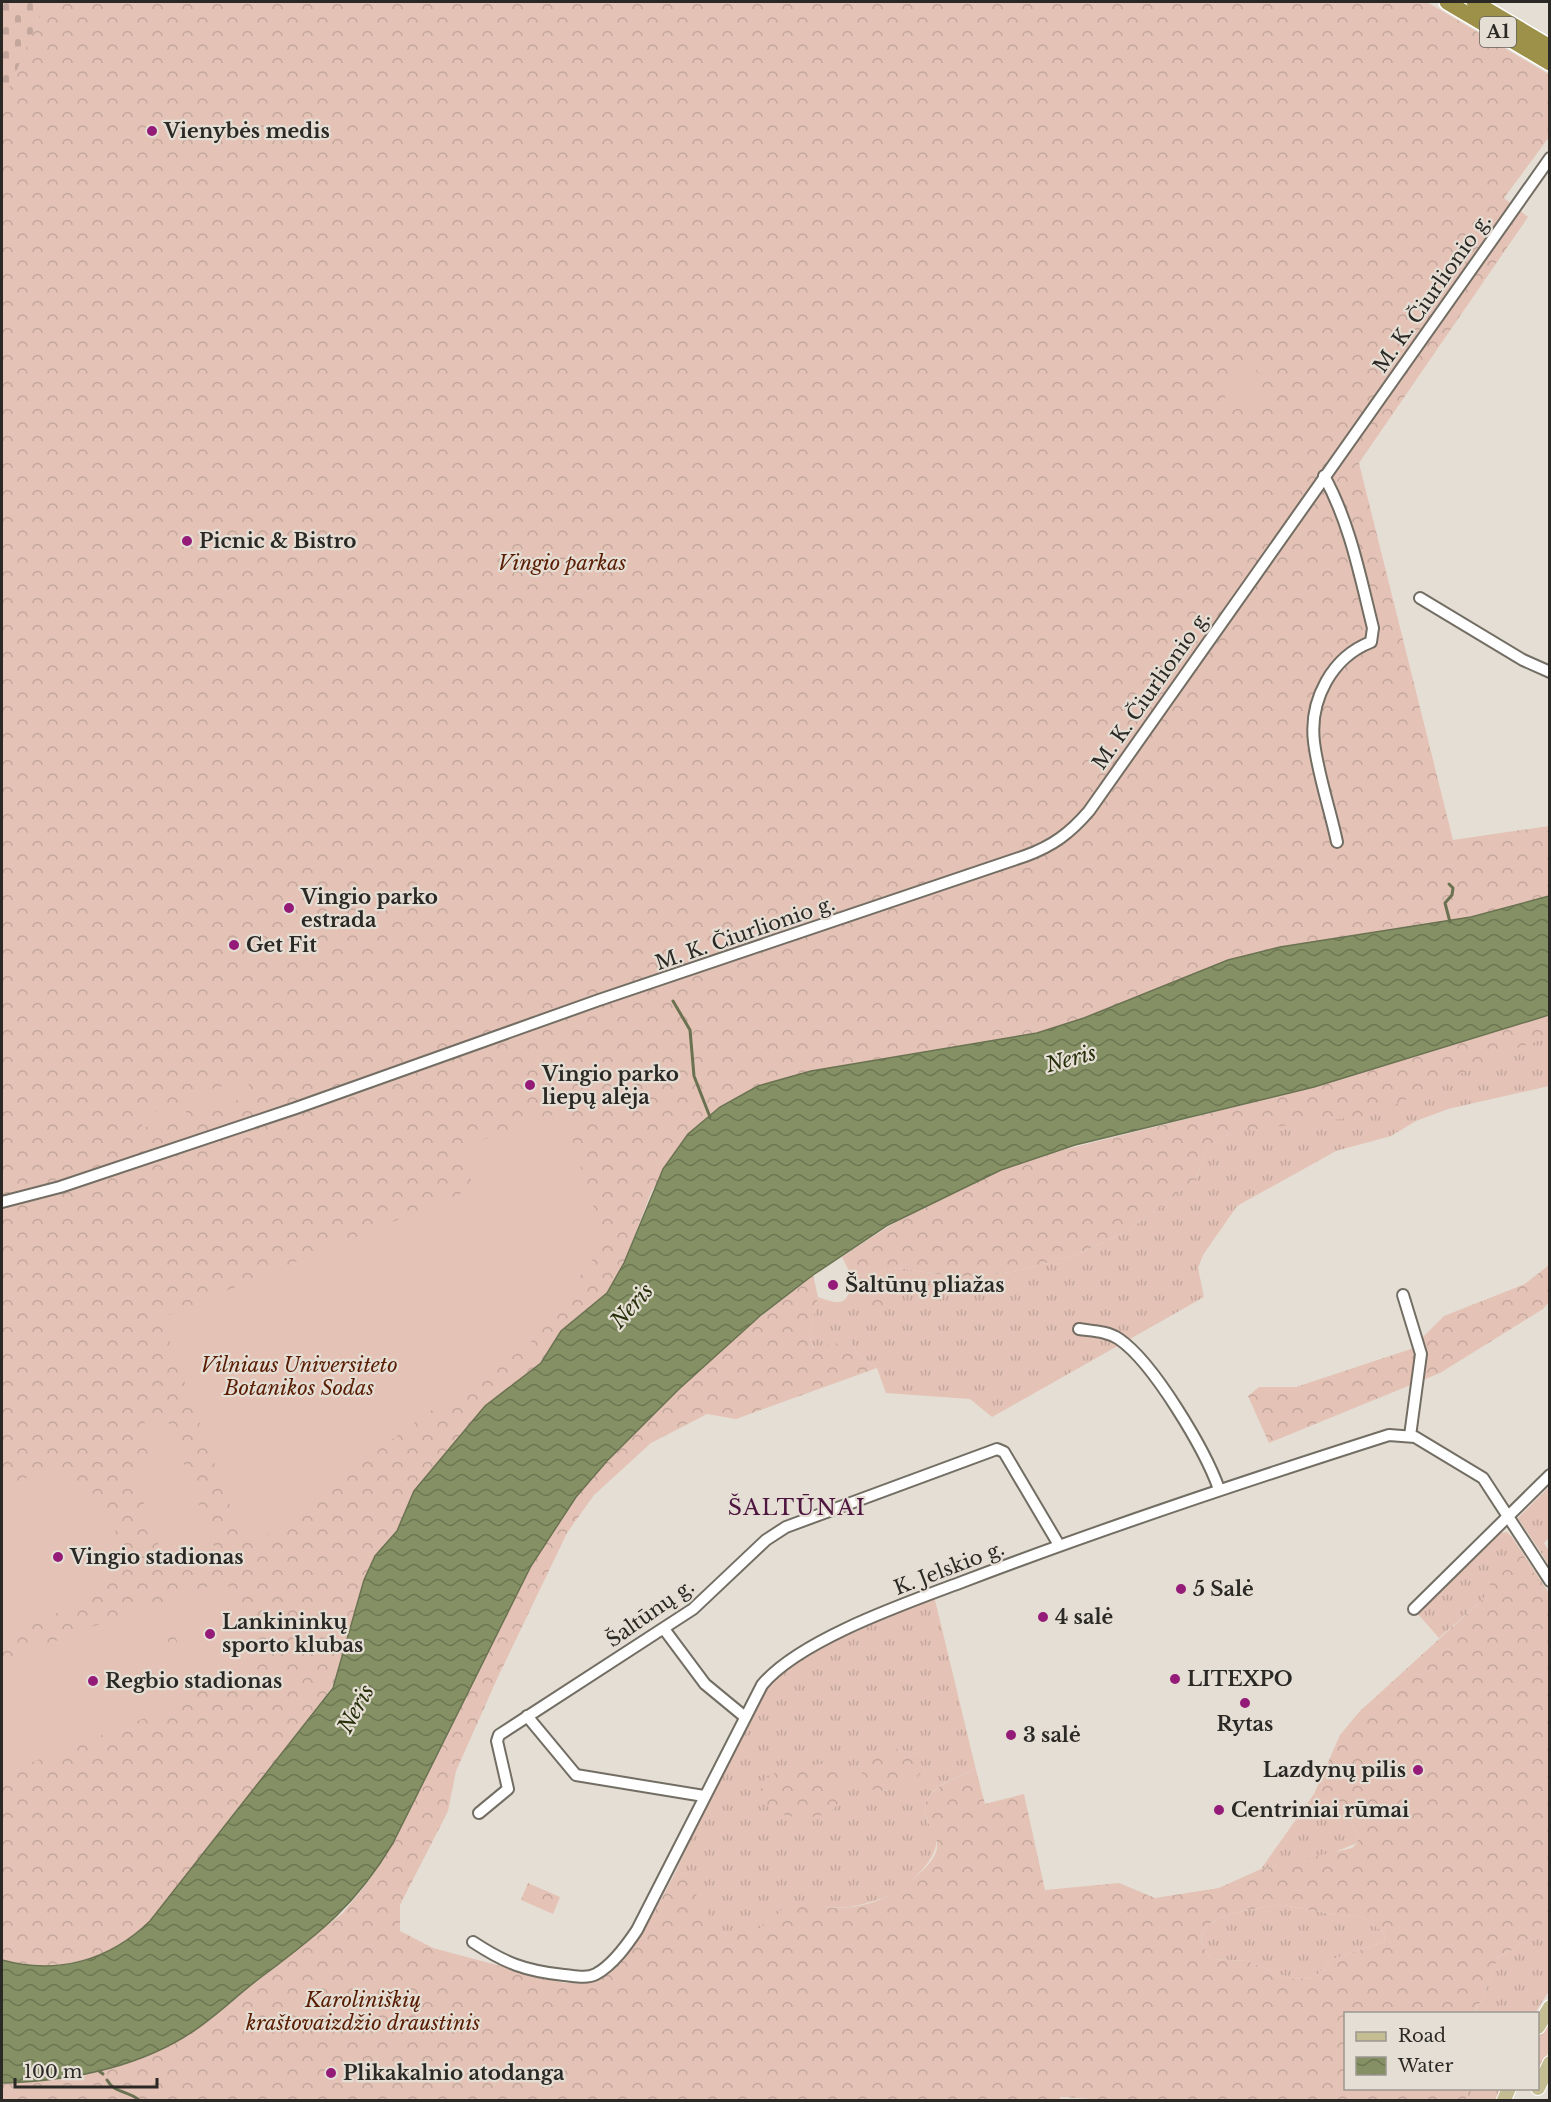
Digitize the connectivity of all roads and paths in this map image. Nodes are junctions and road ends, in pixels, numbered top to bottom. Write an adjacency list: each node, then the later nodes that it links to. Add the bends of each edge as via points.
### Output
1 (1447, 2): 4 (highway, A1)
2 (1474, 2): 3 (highway, A1)
3 (1550, 47)
4 (1550, 63)
5 (1550, 158): 6 (street, M. K. Čiurlionio g.)
6 (1324, 476): 9 (street, via 1351,539 1373,628 1371,642 1342,659 1328,675 1315,722 1314,742); 10 (street, M. K. Čiurlionio g., via 1089,811 1065,836 1025,856 599,1000 296,1108 60,1187)
7 (1420, 598): 8 (street)
8 (1550, 672)
9 (1337, 842)
10 (2, 1202)
11 (1403, 1295): 13 (street, via 1421,1354)
12 (1078, 1329): 15 (street, via 1107,1333 1138,1358 1196,1440)
13 (1410, 1436): 15 (street, K. Jelskio g., via 1389,1435); 16 (street, via 1483,1478)
14 (1550, 1475): 16 (street)
15 (1219, 1490): 17 (street, K. Jelskio g.)
16 (1507, 1518): 18 (street); 19 (street)
17 (1059, 1545): 20 (street, Šaltūnų g., via 1004,1452 997,1449 786,1527 766,1540 693,1609); 22 (street, K. Jelskio g., via 880,1614 786,1661 762,1685)
18 (1550, 1581)
19 (1414, 1609)
20 (664, 1629): 21 (street, Šaltūnų g.); 22 (street, via 705,1684)
21 (527, 1716): 23 (street, via 576,1775); 24 (street, Šaltūnų g., via 498,1738 508,1789)
22 (745, 1717): 23 (street, K. Jelskio g.)
23 (704, 1796): 25 (street, K. Jelskio g., via 638,1930 596,1974 582,1977 532,1972 499,1959)
24 (479, 1813)
25 (473, 1942)
26 (1550, 2007): 27 (main road)
27 (1539, 2025)
28 (1550, 2063): 29 (main road)
29 (1539, 2084)

